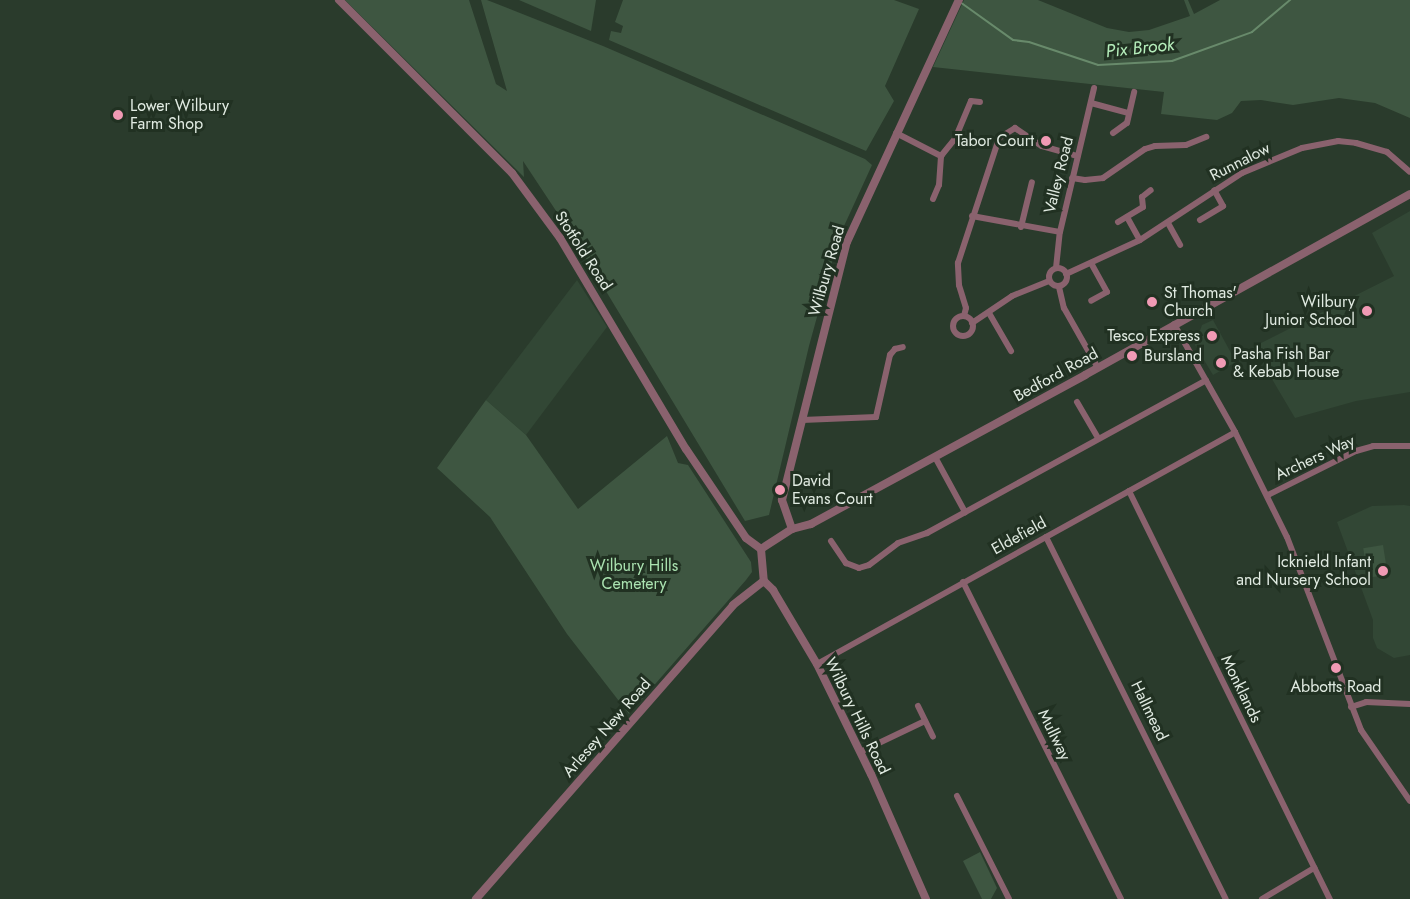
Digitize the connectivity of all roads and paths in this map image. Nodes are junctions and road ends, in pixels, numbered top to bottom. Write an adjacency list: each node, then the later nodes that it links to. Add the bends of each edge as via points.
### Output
1 (339, 0): 55 (street, Stotfold Road, via 512,173 560,238 686,449 747,538)
2 (958, 4): 8 (street, Wilbury Road)
3 (1094, 88): 6 (street, Valley Road)
4 (1134, 92): 7 (street)
5 (980, 102): 11 (street, via 971,101 955,139)
6 (1091, 103): 7 (street); 12 (street, Valley Road)
7 (1129, 113): 9 (street, via 1127,123)
8 (896, 133): 11 (street); 44 (street, Wilbury Road, via 847,242)
9 (1113, 133)
10 (1206, 138): 14 (street, via 1186,145 1145,149 1094,180)
11 (941, 156): 19 (street, via 939,185)
12 (1078, 156): 14 (street, Valley Road); 20 (street, via 1042,146 1015,128 1009,129 999,138)
13 (1410, 172): 17 (street, Runnalow, via 1387,152 1338,141 1302,148 1242,173)
14 (1072, 178): 26 (street, Valley Road)
15 (1032, 182): 25 (street)
16 (1151, 190): 21 (street, via 1142,197 1143,207)
17 (1214, 190): 22 (street, via 1223,206); 24 (street, Runnalow)
18 (1410, 194): 38 (street, Bedford Road)
19 (933, 199)
20 (972, 216): 25 (street); 36 (street, via 958,263)
21 (1127, 217): 23 (street); 27 (street)
22 (1200, 220)
23 (1118, 222)
24 (1168, 223): 27 (street, Runnalow); 28 (street)
25 (1021, 226): 26 (street)
26 (1060, 232): 30 (street, Valley Road)
27 (1140, 240): 29 (street, Runnalow)
28 (1180, 245)
29 (1091, 263): 31 (street, Runnalow); 34 (street, via 1107,292)
30 (1056, 268): 31 (street); 32 (street)
31 (1066, 274): 33 (street, via 1066,282)
32 (1049, 281): 33 (street); 35 (street, via 1012,296)
33 (1059, 287): 41 (street, via 1064,308)
34 (1091, 301)
35 (989, 313): 37 (street); 40 (street)
36 (964, 316): 37 (street); 37 (street, via 954,322 957,334 968,334)
37 (972, 323)
38 (1174, 324): 41 (street, Bedford Road); 42 (street)
39 (903, 347): 44 (street, via 895,348 890,355 876,417)
40 (1011, 351)
41 (1098, 368): 48 (street, Bedford Road)
42 (1206, 380): 45 (street); 46 (street)
43 (1077, 402): 46 (street, Bedford Road)
44 (802, 420): 52 (street, Wilbury Road, via 782,500)
45 (1235, 432): 49 (street, Eldefield); 50 (street)
46 (1098, 438): 51 (street)
47 (1410, 446): 50 (street, Archers Way, via 1373,446 1356,451)
48 (935, 457): 51 (street); 52 (street, Bedford Road, via 811,524)
49 (1129, 490): 53 (street, Eldefield); 67 (street, Monklands)
50 (1268, 495): 61 (street)
51 (965, 512): 54 (street, via 927,533 898,543 864,567 846,563)
52 (792, 529): 55 (street, Bedford Road)
53 (1046, 537): 57 (street, Eldefield); 72 (street, Hallmead)
54 (831, 541)
55 (761, 549): 56 (street)
56 (764, 581): 58 (street, Wilbury Hills Road); 69 (street, Arlesey New Road, via 733,605)
57 (963, 582): 58 (street, Eldefield); 71 (street, Mullway)
58 (817, 664): 64 (street, Wilbury Hills Road)
59 (1410, 705): 61 (street, via 1366,702)
60 (918, 706): 62 (street)
61 (1350, 706): 66 (street, via 1369,745)
62 (925, 721): 63 (street); 64 (street)
63 (933, 737)
64 (860, 752): 70 (street, Wilbury Hills Road)
65 (957, 796): 68 (street)
66 (1410, 801)
67 (1314, 868): 73 (street); 74 (street, Monklands)
68 (1006, 898)
69 (476, 899)
70 (926, 899)
71 (1121, 899)
72 (1226, 899)
73 (1262, 899)
74 (1330, 899)

